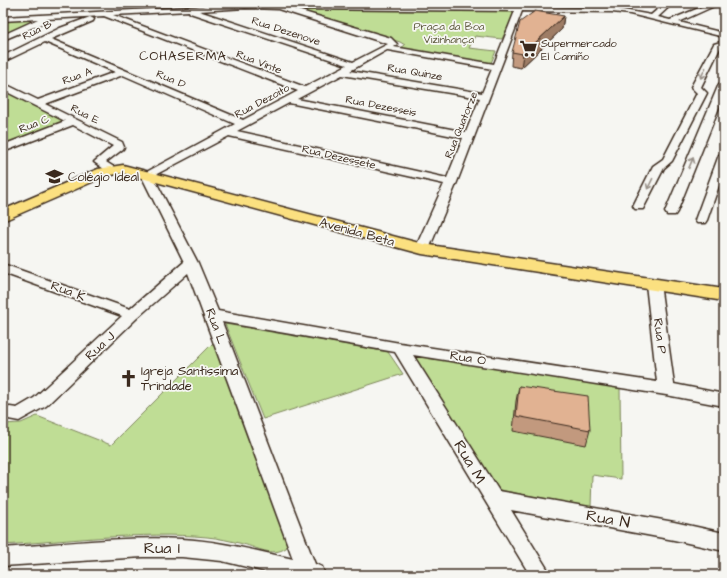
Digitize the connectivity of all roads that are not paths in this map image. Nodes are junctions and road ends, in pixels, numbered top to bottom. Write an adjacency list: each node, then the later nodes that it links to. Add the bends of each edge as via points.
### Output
1 (108, 3): 11 (street)
2 (605, 3): 10 (street)
3 (669, 3): 13 (street)
4 (717, 3): 15 (street)
5 (245, 4): 7 (street); 9 (street)
6 (329, 5): 7 (street); 8 (street)
7 (277, 6): 20 (street, via 388,40 393,44)
8 (521, 6): 10 (street); 23 (street, Rua Quatorze)
9 (187, 9): 11 (street); 22 (street, Rua Dezenove)
10 (630, 12): 13 (street)
11 (104, 14): 12 (street); 18 (street, Rua B); 28 (street, Rua Vinte)
12 (50, 17): 14 (street); 17 (street)
13 (653, 17): 15 (street)
14 (3, 19)
15 (671, 22): 16 (street)
16 (724, 35)
17 (3, 38)
18 (45, 39): 21 (street, Rua B); 24 (street, Rua D)
19 (724, 44): 41 (street, one-way to 41, via 718,44 696,88 702,93 667,161 659,166)
20 (388, 48): 22 (street, Rua Dezoito); 23 (street)
21 (3, 59)
22 (355, 65): 25 (street, Rua Dezoito)
23 (497, 67): 29 (street, Rua Quatorze)
24 (124, 72): 31 (street, Rua A); 33 (street, Rua D)
25 (342, 72): 28 (street, Rua Dezoito); 29 (street, Rua Quinze)
26 (724, 84): 42 (street, one-way to 26)
27 (3, 86): 31 (street, Rua E)
28 (306, 91): 30 (street, Rua Dezoito)
29 (485, 96): 35 (street, Rua Quatorze)
30 (288, 100): 33 (street, Rua Dezoito); 35 (street, Rua Dezesseis)
31 (38, 103): 32 (street, Rua E)
32 (74, 121): 36 (street, Rua C); 38 (street, Rua E, via 119,146 99,161)
33 (244, 124): 34 (street, Rua Dezoito)
34 (228, 132): 39 (street, Rua Dezoito); 40 (street, Rua Dezessete)
35 (469, 136): 40 (street, Rua Quatorze)
36 (3, 148)
37 (724, 155): 44 (street)
38 (111, 169): 39 (main road, Avenida Beta); 43 (main road, Avenida Beta)
39 (147, 175): 45 (main road, Avenida Beta); 46 (street, Rua L)
40 (451, 182): 45 (street, Rua Quatorze)
41 (639, 206)
42 (671, 212)
43 (3, 216)
44 (701, 220)
45 (422, 249): 48 (main road, Avenida Beta)
46 (190, 263): 50 (street, Rua J); 51 (street, Rua L)
47 (3, 268): 50 (street, Rua K)
48 (653, 284): 49 (main road, Avenida Beta); 53 (street, Rua P)
49 (724, 295)
50 (132, 315): 55 (street, Rua J, via 40,402 19,415)
51 (212, 315): 52 (street, Rua O); 59 (street, Rua L)
52 (400, 348): 53 (street, Rua O); 56 (street, Rua M)
53 (666, 389): 54 (street, Rua O)
54 (724, 400)
55 (3, 412)
56 (492, 498): 57 (street, Rua N); 60 (street, Rua M)
57 (724, 542)
58 (3, 557): 59 (street, Rua I, via 182,548 222,552)
59 (313, 573)
60 (541, 575)

